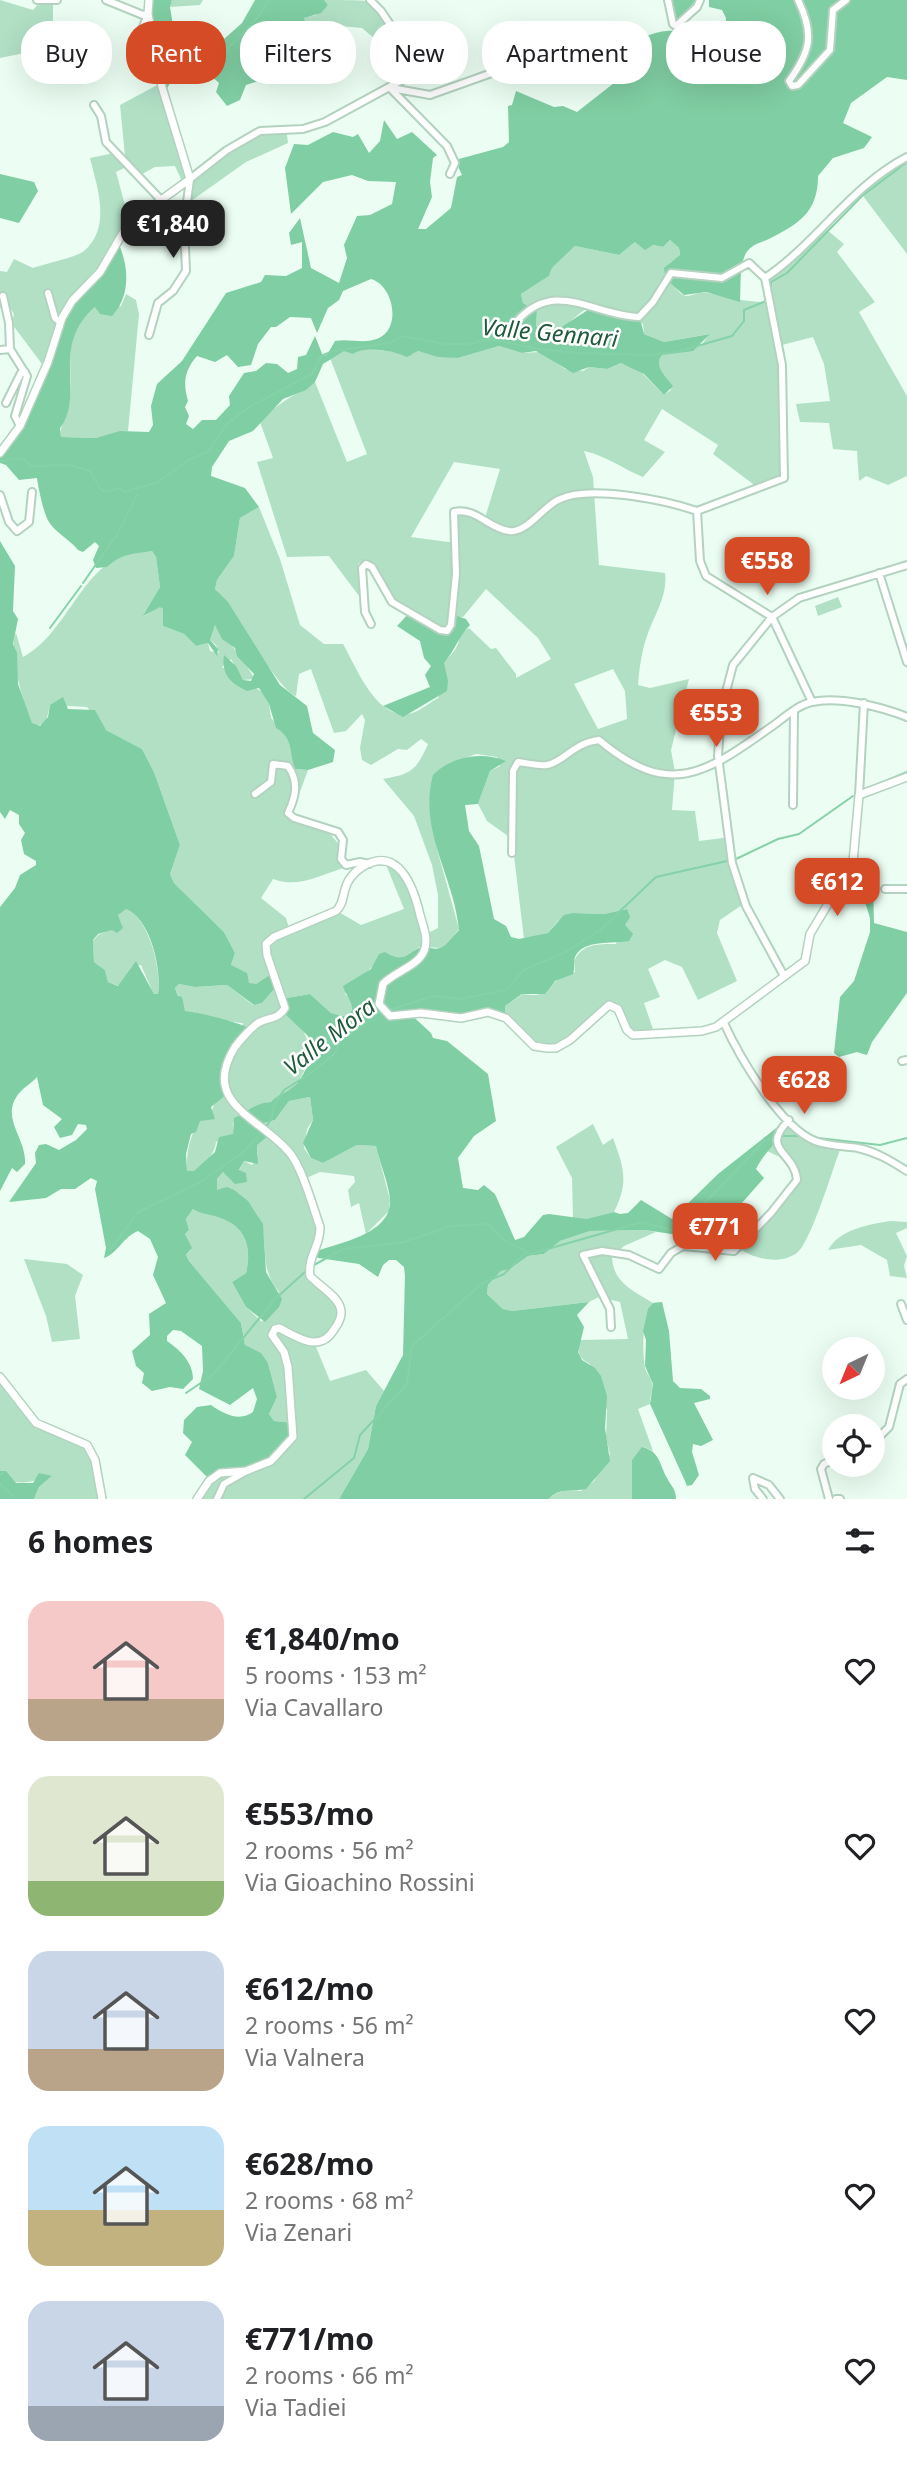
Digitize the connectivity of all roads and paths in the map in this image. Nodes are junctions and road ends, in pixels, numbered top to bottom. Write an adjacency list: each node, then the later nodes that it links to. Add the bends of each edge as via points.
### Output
1 (37, 0): 2 (street)
2 (57, 0)
3 (106, 0): 10 (street)
4 (149, 0): 10 (street)
5 (370, 0): 13 (street, via 408,51 410,65 404,79)
6 (668, 0): 7 (street, via 676,26)
7 (700, 0)
8 (798, 0): 9 (street, via 806,17 807,55 789,81 792,86 830,50 834,10)
9 (846, 0)
10 (148, 14): 11 (street); 17 (street, via 162,87)
11 (145, 21)
12 (482, 76): 13 (street, via 430,94)
13 (391, 88): 16 (street, via 447,146 455,163); 17 (street, via 303,129 260,131)
14 (94, 105): 18 (street, via 106,142)
15 (907, 157): 19 (street, via 869,181 787,265)
16 (450, 174)
17 (190, 179): 18 (street); 24 (street, via 184,225 186,271 158,303)
18 (162, 201): 23 (street, via 128,224 100,272 72,301)
19 (765, 278): 22 (street, via 749,263 722,278 671,274 639,317 547,299); 33 (street, via 782,365 784,478)
20 (48, 293): 23 (street, via 55,318)
21 (3, 296): 25 (street)
22 (518, 320)
23 (61, 322): 29 (street)
24 (149, 335)
25 (10, 349): 26 (street); 27 (street)
26 (0, 350)
27 (25, 372): 28 (street, via 20,373); 29 (street, via 15,416)
28 (6, 403)
29 (20, 426): 30 (street)
30 (0, 453)
31 (32, 492): 32 (street, via 29,522 17,531 9,523)
32 (0, 495)
33 (697, 511): 36 (street, via 700,561 706,576); 37 (street, via 579,493 558,499 518,531 508,531 472,513 454,512 452,625 440,631 393,602 366,564 362,568 365,612)
34 (907, 565): 35 (street)
35 (879, 573): 36 (street, via 799,598); 38 (street)
36 (772, 617): 39 (street); 43 (street, via 733,664 721,711)
37 (371, 624)
38 (907, 662)
39 (812, 702): 40 (street); 41 (street)
40 (864, 703): 42 (street); 46 (street)
41 (794, 711): 43 (street); 47 (street)
42 (907, 717)
43 (719, 763): 48 (street, via 676,775 649,771 622,759 599,740 572,748 544,766 518,762 513,772); 52 (street, via 739,890)
44 (907, 777): 46 (street)
45 (255, 793): 49 (street, via 271,782 273,764 288,766 296,796 288,813 338,832 346,865)
46 (859, 795): 52 (street, via 853,862 810,934 807,959)
47 (793, 805)
48 (512, 853)
49 (369, 864): 53 (street, via 390,863 412,883 426,935 420,957 383,984 379,1004 390,1016 421,1013 461,1018 488,1012 506,1018 534,1046 547,1048 570,1040 609,1005 618,1009 633,1035 702,1031); 62 (street, via 344,887 340,908 266,944 285,1008 279,1016 257,1024 236,1046 222,1077 223,1086 258,1128 290,1152 320,1227 320,1240 309,1263 310,1276 340,1305 339,1321 318,1343 275,1329 272,1335 284,1352 292,1386 293,1437 271,1461)
50 (885, 889): 51 (street)
51 (907, 889)
52 (784, 976): 53 (street)
53 (724, 1023): 54 (street, via 740,1060)
54 (789, 1120): 55 (street, via 813,1140 879,1154); 58 (street, via 776,1141 796,1169 797,1180 734,1251 682,1246 659,1269 629,1255 602,1251 583,1255 610,1309)
55 (907, 1171)
56 (901, 1304): 57 (street)
57 (907, 1320)
58 (611, 1327)
59 (0, 1377): 64 (street, via 36,1423 87,1445)
60 (907, 1379): 61 (street, via 901,1384)
61 (885, 1431)
62 (246, 1471): 65 (street, via 220,1473 209,1480); 66 (street, via 224,1484)
63 (823, 1477): 69 (street)
64 (103, 1499)
65 (197, 1499)
66 (217, 1499)
67 (763, 1499): 68 (street, via 753,1478 769,1485)
68 (780, 1499)
69 (830, 1499)

